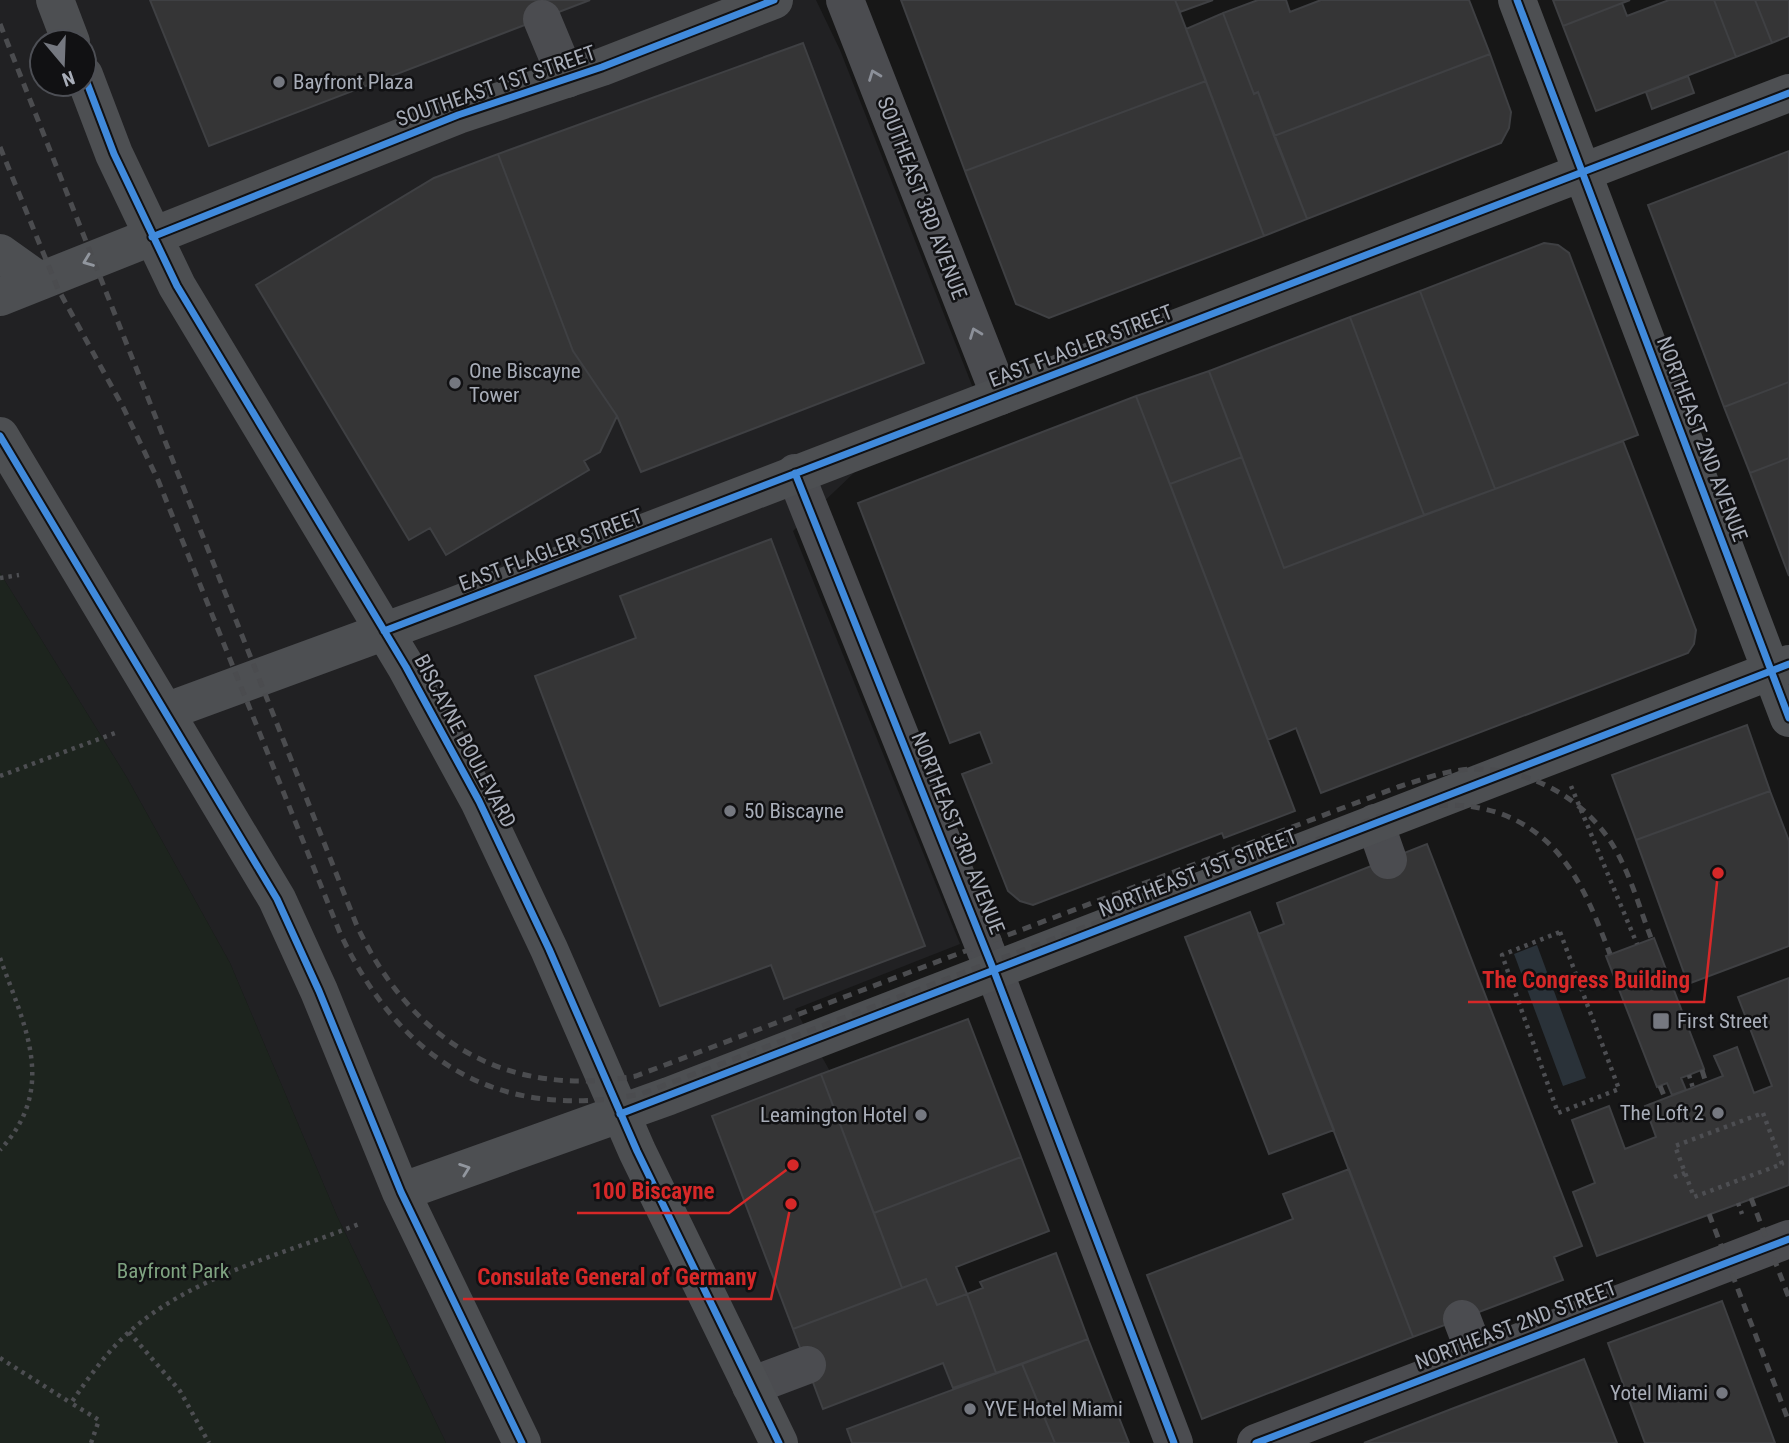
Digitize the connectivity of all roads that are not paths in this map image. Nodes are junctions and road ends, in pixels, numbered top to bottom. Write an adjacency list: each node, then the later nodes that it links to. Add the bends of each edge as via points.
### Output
1 (55, 0): 6 (main road)
2 (774, 0): 7 (main road, SOUTHEAST 1ST STREET)
3 (845, 0): 15 (street, SOUTHEAST 3RD AVENUE, one-way to 3)
4 (1517, 0): 10 (main road, NORTHEAST 2ND AVENUE)
5 (542, 19): 7 (street)
6 (66, 28)
7 (568, 79): 11 (main road, SOUTHEAST 1ST STREET, via 458,115)
8 (1789, 93): 10 (main road, EAST FLAGLER STREET)
9 (93, 98): 11 (main road, BISCAYNE BOULEVARD)
10 (1582, 173): 15 (main road, EAST FLAGLER STREET); 19 (main road, NORTHEAST 2ND AVENUE)
11 (152, 237): 13 (main road, SOUTHEAST 1ST STREET, one-way to 13); 18 (main road, BISCAYNE BOULEVARD)
12 (0, 253): 13 (main road)
13 (38, 280): 14 (main road, SOUTHEAST 1ST STREET)
14 (0, 297)
15 (1000, 396): 17 (main road, EAST FLAGLER STREET)
16 (0, 436): 20 (main road)
17 (796, 474): 18 (main road, EAST FLAGLER STREET); 24 (street, NORTHEAST 3RD AVENUE)
18 (384, 631): 20 (main road, EAST FLAGLER STREET); 25 (main road, BISCAYNE BOULEVARD, via 485,813)
19 (1780, 667): 21 (main road, NORTHEAST 2ND AVENUE); 22 (main road, NORTHEAST 1ST STREET)
20 (165, 712): 26 (main road, via 250,851 297,940)
21 (1789, 718)
22 (1375, 823): 23 (street); 24 (main road, NORTHEAST 1ST STREET)
23 (1388, 860)
24 (994, 971): 25 (main road, NORTHEAST 1ST STREET); 34 (street, NORTHEAST 3RD AVENUE)
25 (620, 1114): 26 (main road, NORTHEAST 1ST STREET, one-way to 25); 31 (main road, BISCAYNE BOULEVARD)
26 (401, 1192): 32 (main road)
27 (1789, 1239): 29 (street, NORTHEAST 2ND STREET)
28 (1462, 1319): 29 (street)
29 (1477, 1358): 35 (street, NORTHEAST 2ND STREET)
30 (807, 1365): 31 (street)
31 (751, 1386): 33 (main road, BISCAYNE BOULEVARD)
32 (522, 1443)
33 (779, 1443)
34 (1174, 1443)
35 (1256, 1443)

